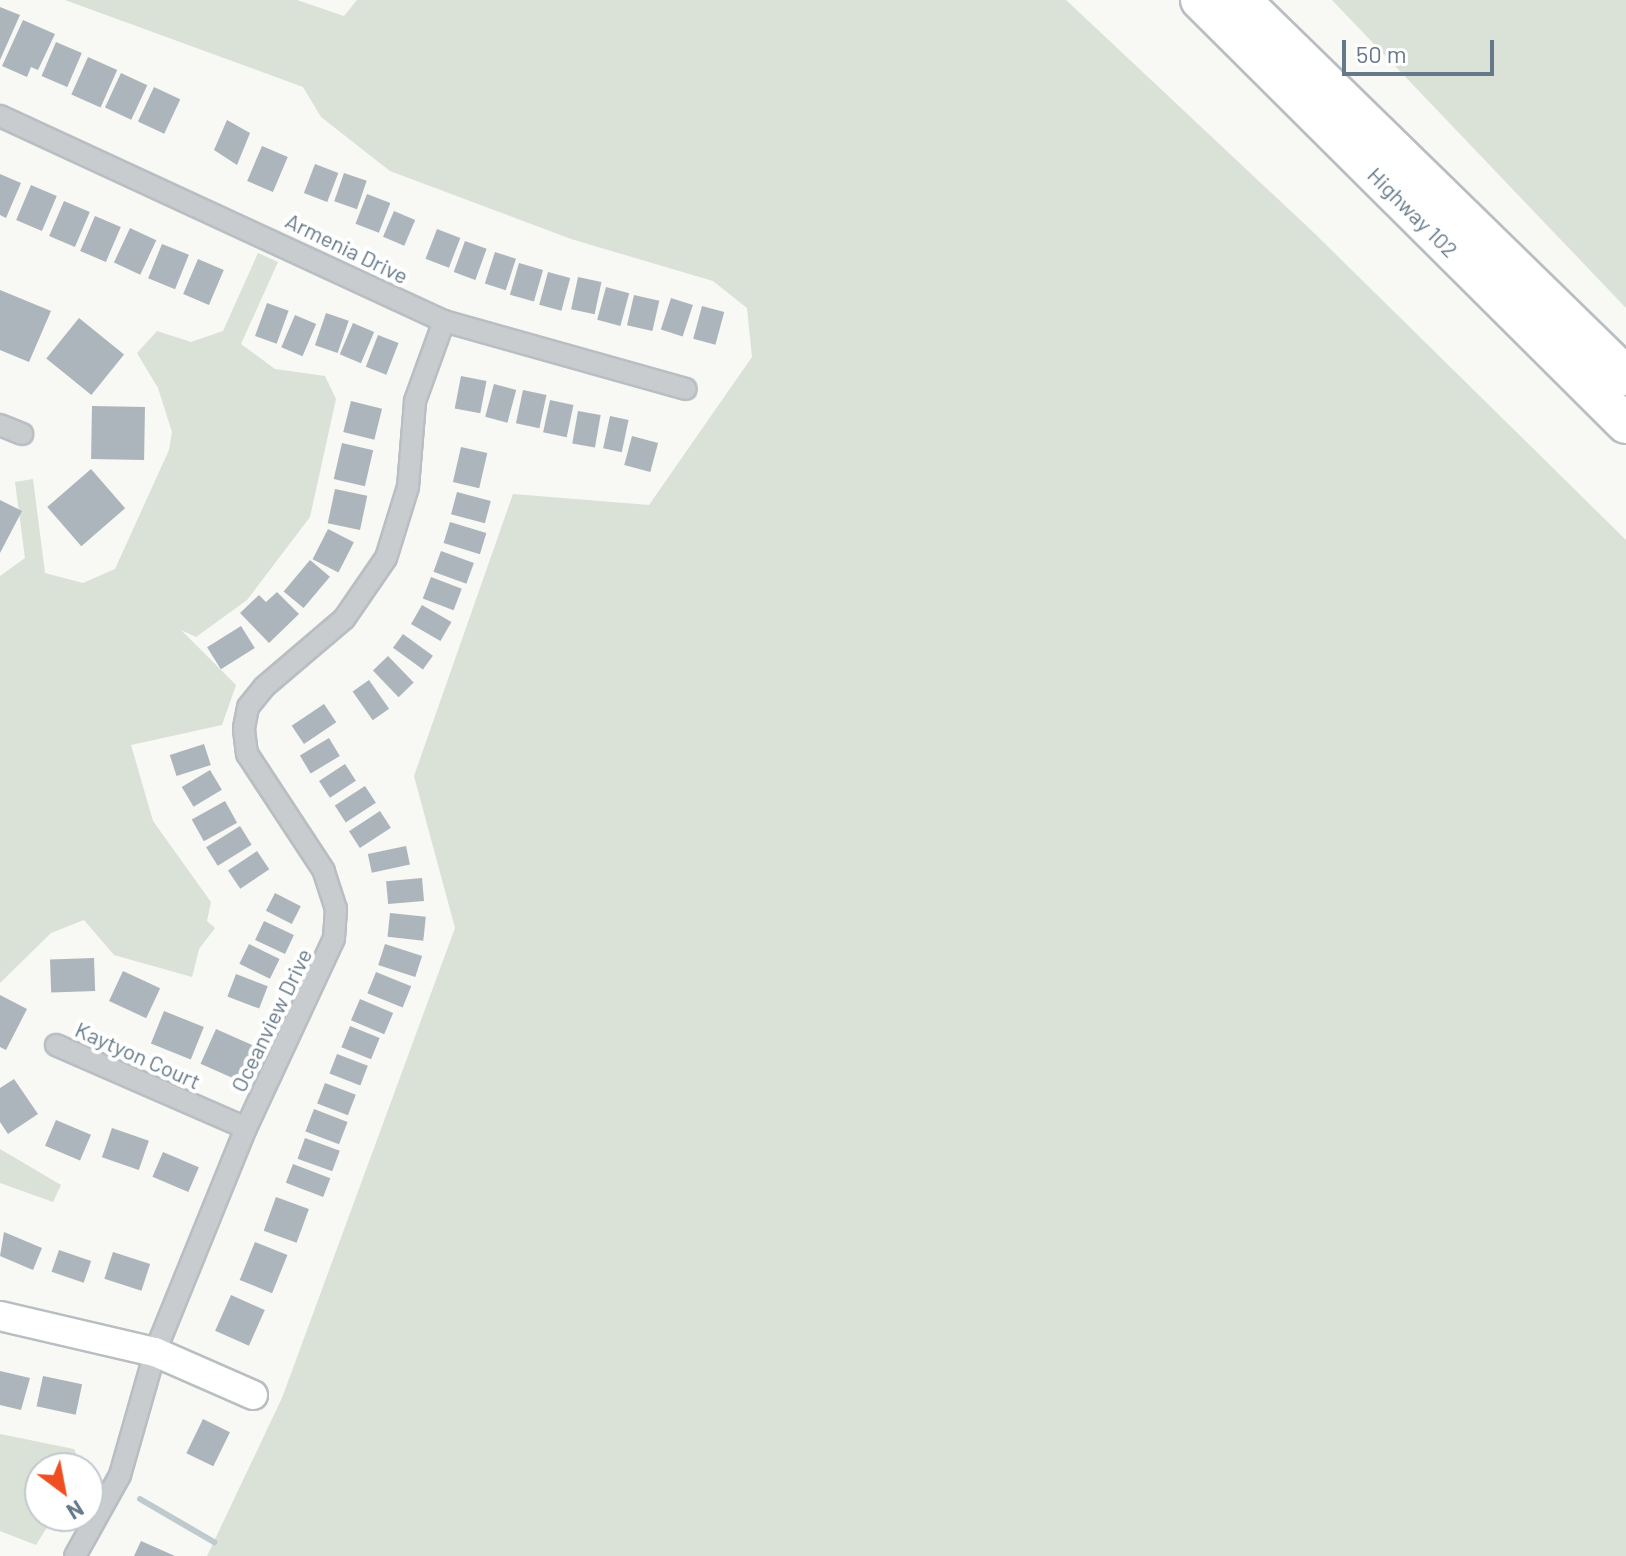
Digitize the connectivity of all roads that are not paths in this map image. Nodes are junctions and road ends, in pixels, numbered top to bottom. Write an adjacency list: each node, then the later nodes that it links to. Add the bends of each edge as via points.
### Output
1 (1200, 0): 7 (highway, Highway 102)
2 (1241, 0): 5 (highway, Highway 102)
3 (0, 116): 4 (street, Armenia Drive)
4 (444, 321): 6 (street, Armenia Drive); 11 (street, Oceanview Drive, via 415,401 408,487 386,558 344,619 264,687 245,718 247,754 324,871 336,924 330,953)
5 (1626, 376)
6 (686, 389)
7 (1626, 424)
8 (0, 425): 9 (street)
9 (22, 434)
10 (56, 1045): 11 (street, Kaytyon Court)
11 (246, 1128): 13 (street, Oceanview Drive)
12 (0, 1316): 13 (street)
13 (155, 1352): 14 (street); 15 (street, Oceanview Drive, via 120,1475)
14 (253, 1395)
15 (75, 1556)

